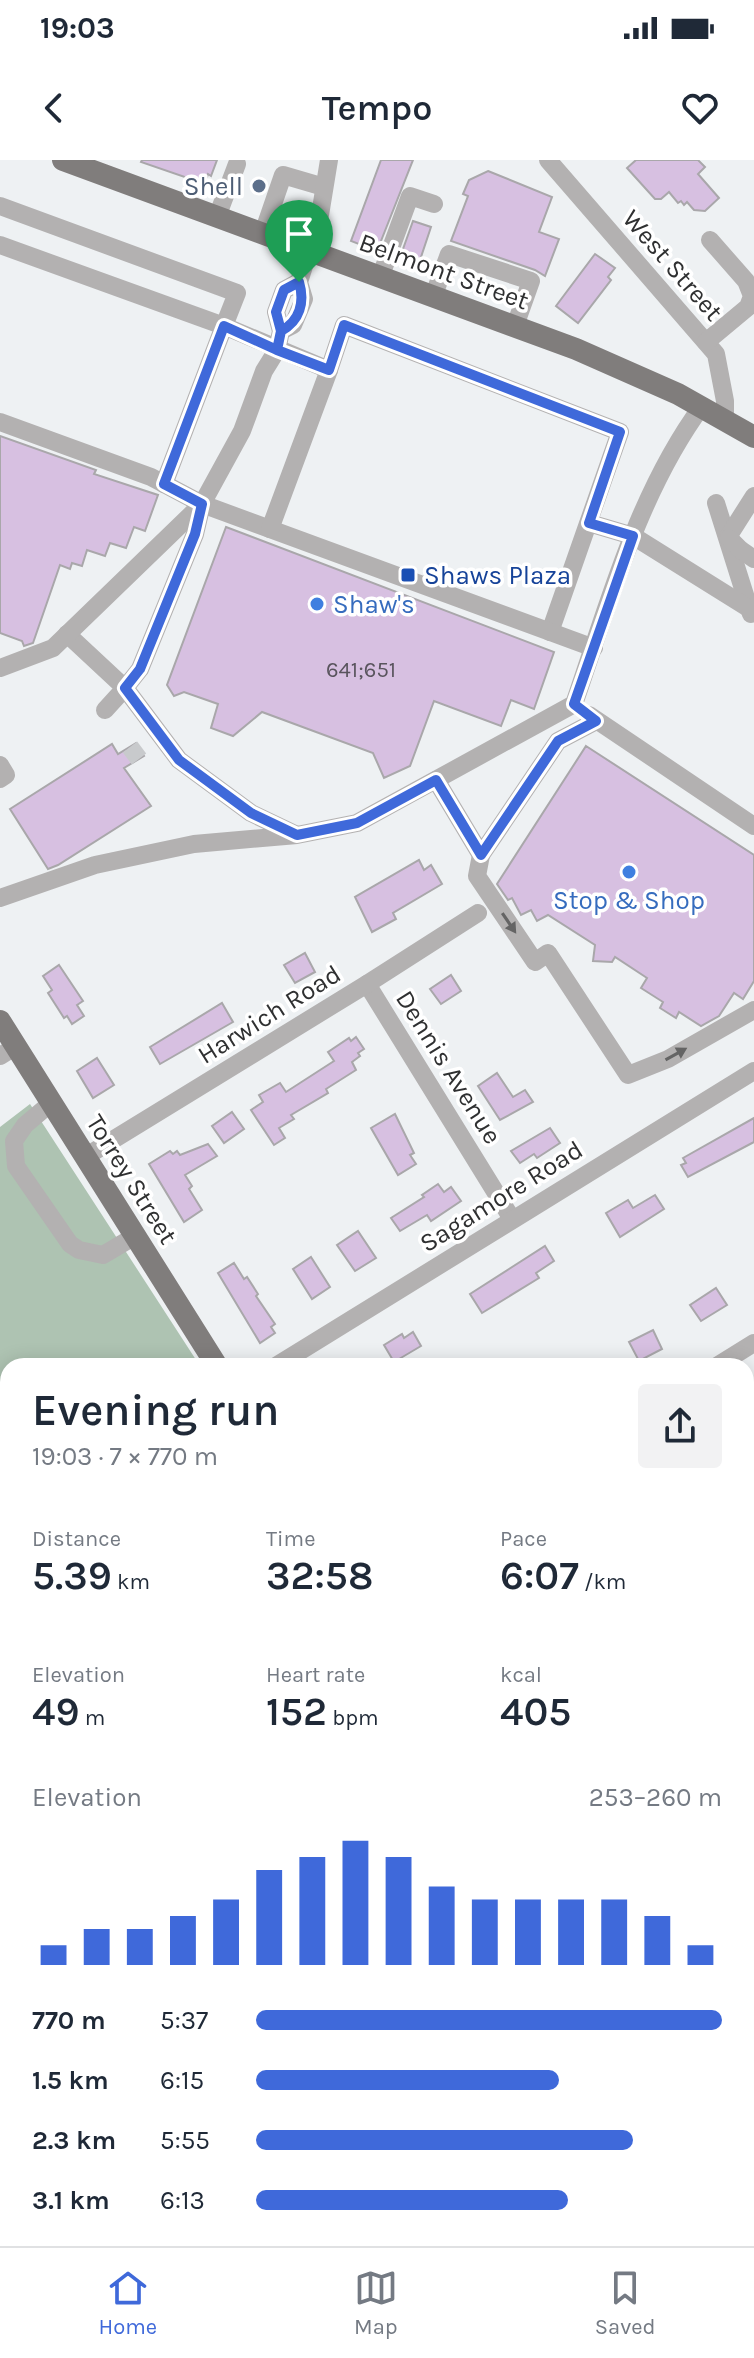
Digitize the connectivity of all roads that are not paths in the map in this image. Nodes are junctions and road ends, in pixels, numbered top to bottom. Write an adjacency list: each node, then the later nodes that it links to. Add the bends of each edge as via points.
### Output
1 (64, 160): 8 (main road, Belmont Street)
2 (329, 160): 5 (street)
3 (551, 162): 18 (street, West Street)
4 (237, 164): 8 (street)
5 (324, 187): 9 (street, via 283,175); 12 (street)
6 (434, 204): 13 (street, via 410,196)
7 (0, 206): 15 (street, via 237,293)
8 (217, 217): 9 (main road, Belmont Street)
9 (263, 233): 12 (main road, Belmont Street)
10 (710, 240): 18 (street, via 746,281 752,296 748,307)
11 (0, 245): 15 (street)
12 (309, 252): 13 (main road, Belmont Street); 17 (street, via 299,282 304,299 293,325)
13 (380, 278): 14 (main road, Belmont Street)
14 (433, 297): 16 (main road, Belmont Street); 16 (street, via 449,254 531,281)
15 (224, 326): 17 (street); 24 (street)
16 (515, 326): 20 (main road, Belmont Street)
17 (279, 340): 19 (street); 27 (street, via 242,431)
18 (706, 342): 21 (street, West Street, via 716,354)
19 (329, 370): 28 (street, via 344,325 620,432); 29 (street)
20 (702, 406): 21 (main road, Belmont Street); 30 (street, via 678,438)
21 (725, 419): 23 (main road, Belmont Street)
22 (0, 422): 24 (street)
23 (754, 437)
24 (164, 484): 27 (street)
25 (754, 496): 31 (street)
26 (716, 503): 31 (street)
27 (202, 504): 29 (street); 35 (street); 38 (street, via 140,669)
28 (589, 523): 30 (street); 34 (street)
29 (270, 529): 34 (street)
30 (633, 536): 33 (street); 36 (street)
31 (728, 537): 32 (street); 33 (street)
32 (754, 559)
33 (752, 614)
34 (550, 632): 36 (street)
35 (67, 634): 37 (street, via 53,648); 38 (street)
36 (594, 648): 39 (street)
37 (0, 668)
38 (125, 688): 40 (street); 46 (street, via 179,760 251,813)
39 (574, 704): 41 (street); 44 (street)
40 (105, 710)
41 (596, 721): 45 (street); 47 (street, via 558,741)
42 (0, 765): 43 (street, via 6,775)
43 (0, 779)
44 (436, 780): 46 (street, via 357,823); 47 (street)
45 (754, 826)
46 (297, 835): 48 (street, via 194,844 95,865)
47 (481, 855): 51 (street, one-way to 51, via 477,876 535,962 548,953 628,1075 668,1059)
48 (0, 898)
49 (478, 913): 50 (street, Harwich Road)
50 (367, 984): 56 (street, Harwich Road); 57 (street, Dennis Avenue)
51 (754, 1010)
52 (0, 1021): 53 (main road, Torrey Street)
53 (8, 1051): 55 (main road, Torrey Street)
54 (754, 1071): 57 (street, Sagamore Road)
55 (51, 1103): 56 (main road, Torrey Street); 58 (street, via 14,1141 16,1166 79,1250 103,1255)
56 (85, 1157): 58 (main road, Torrey Street)
57 (512, 1219): 61 (street, Sagamore Road)
58 (135, 1236): 60 (main road, Torrey Street)
59 (754, 1343): 62 (street)
60 (212, 1358)
61 (289, 1358)
62 (730, 1358)

